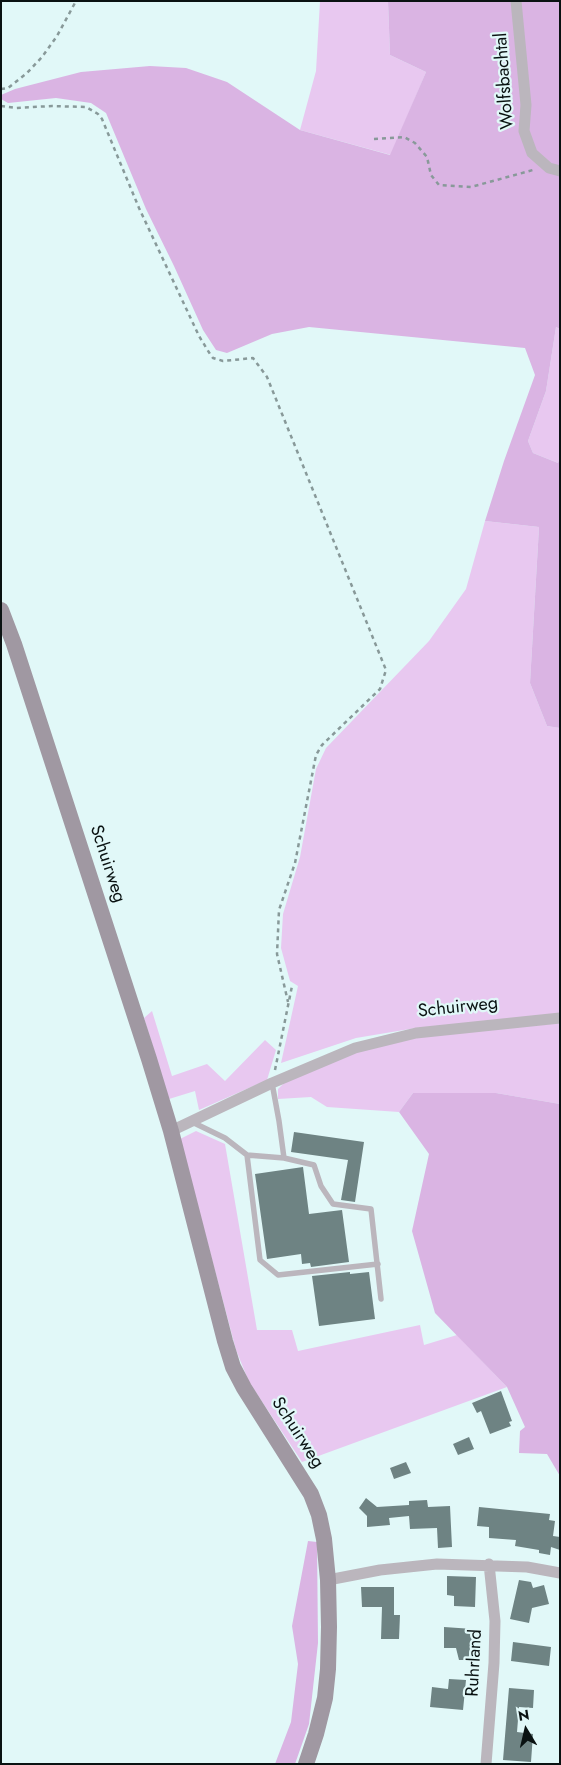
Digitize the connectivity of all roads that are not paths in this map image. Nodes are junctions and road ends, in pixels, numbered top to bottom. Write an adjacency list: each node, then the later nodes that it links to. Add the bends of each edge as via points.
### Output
1 (516, 1): 2 (street, Wolfsbachtal, via 526,105 524,131 532,152)
2 (554, 169)
3 (1, 610): 7 (main road, Schuirweg)
4 (560, 1018): 5 (street, Schuirweg, via 416,1033 355,1048)
5 (272, 1083): 6 (street, Schuirweg); 9 (lane)
6 (192, 1122): 7 (street, Schuirweg); 8 (lane, via 225,1138)
7 (171, 1131): 14 (main road, Schuirweg, via 233,1366 311,1494 324,1539)
8 (247, 1154): 9 (lane); 10 (lane, via 260,1260 278,1275)
9 (284, 1158): 10 (lane, via 314,1164 321,1186 334,1204 371,1209)
10 (378, 1264): 11 (lane)
11 (381, 1299)
12 (489, 1564): 13 (street); 14 (street, via 437,1564); 16 (street, Ruhrland, via 495,1621)
13 (560, 1573)
14 (328, 1580): 15 (main road, Schuirweg, via 325,1698)
15 (306, 1764)
16 (486, 1764)

